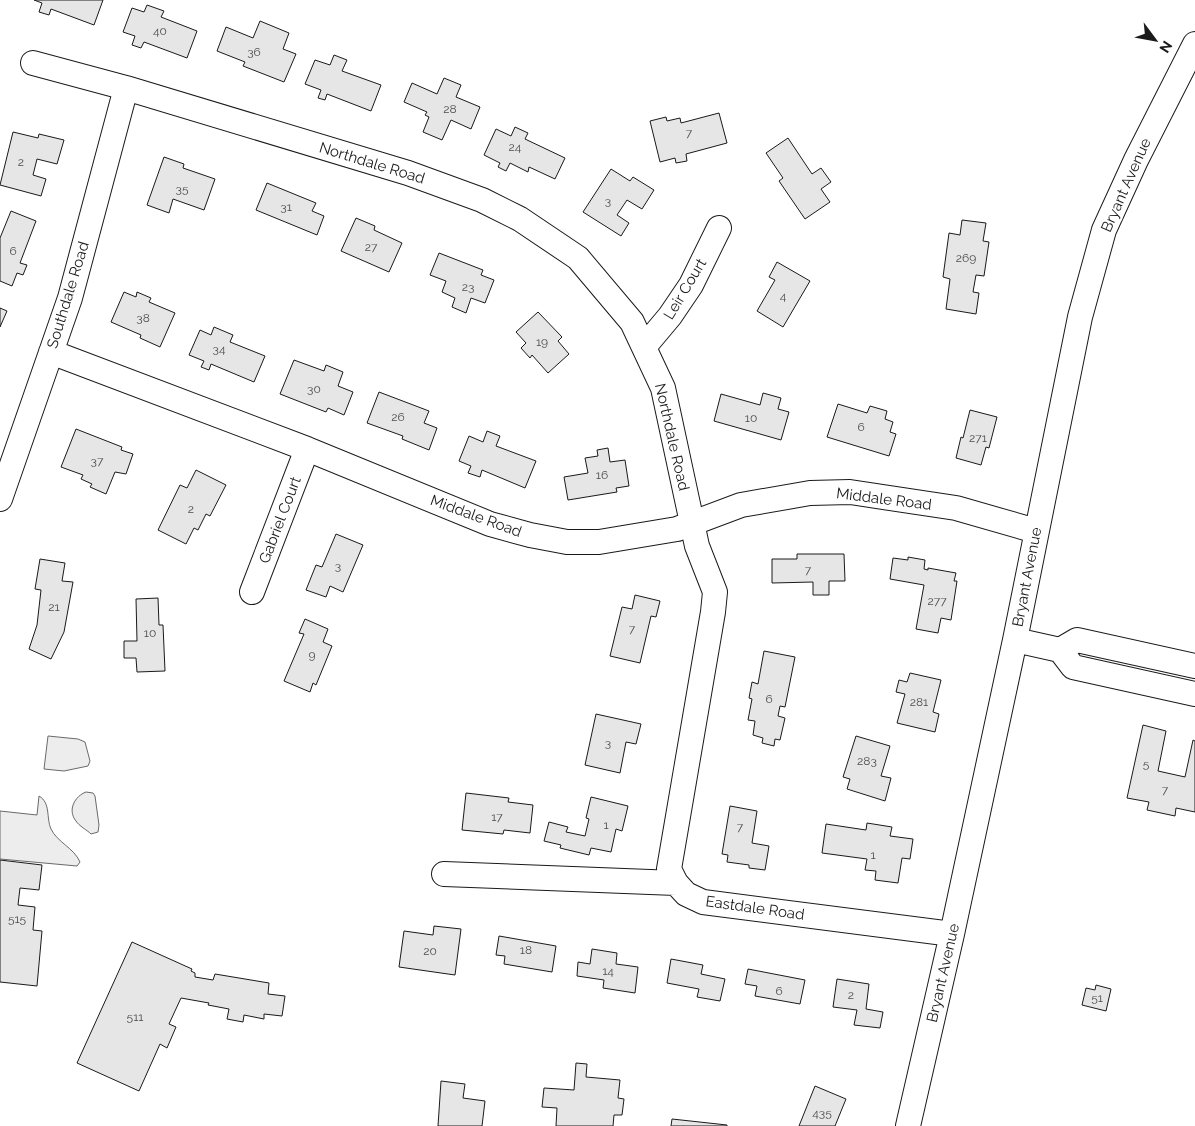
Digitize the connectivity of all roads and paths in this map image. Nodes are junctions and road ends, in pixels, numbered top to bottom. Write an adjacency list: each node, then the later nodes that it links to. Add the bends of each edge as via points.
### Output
1 (1195, 44): 10 (street, Bryant Avenue, via 1104,230 1080,317)
2 (34, 63): 3 (street, Northdale Road)
3 (126, 88): 5 (street, Northdale Road, via 408,173 520,219 578,258 632,322); 6 (street, Southdale Road, via 70,298)
4 (719, 228): 5 (street, Leir Court, via 691,285)
5 (644, 347): 9 (street, Northdale Road, via 663,388)
6 (51, 352): 7 (street, Middale Road); 8 (street, Southdale Road)
7 (308, 448): 9 (street, Middale Road, via 490,524 530,536 567,542 599,542 677,529); 11 (street, Gabriel Court)
8 (0, 499)
9 (692, 523): 10 (street, Middale Road, via 741,505 810,493 850,492 956,508); 17 (street, Northdale Road, via 697,546 715,592 669,869)
10 (1036, 531): 12 (street, Bryant Avenue)
11 (252, 592)
12 (1015, 640): 13 (street); 18 (street, Bryant Avenue)
13 (1060, 650): 14 (street, via 1078,640); 15 (street, via 1073,667)
14 (1195, 666)
15 (1195, 694)
16 (444, 874): 17 (street)
17 (676, 883): 18 (street, Eastdale Road, via 686,894 703,902)
18 (952, 934): 19 (street, Bryant Avenue)
19 (908, 1126)

